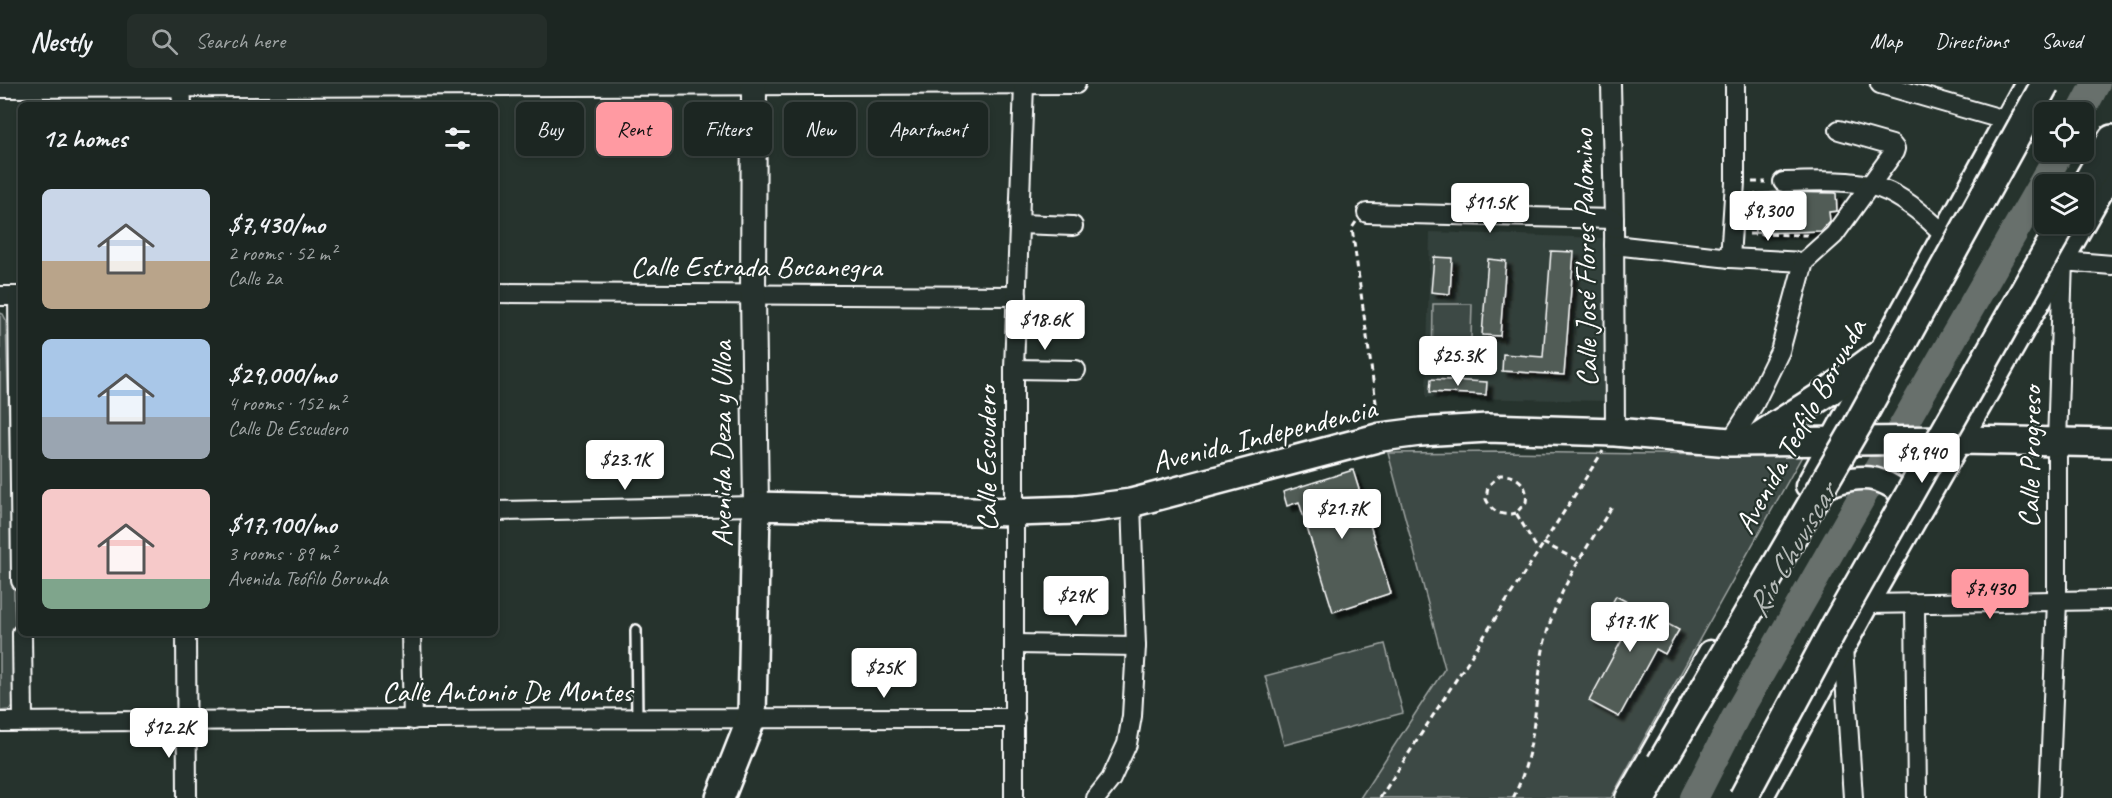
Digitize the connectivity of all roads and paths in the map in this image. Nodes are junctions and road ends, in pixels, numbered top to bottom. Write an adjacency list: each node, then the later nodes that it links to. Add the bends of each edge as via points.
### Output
1 (754, 84): 2 (street); 10 (street); 35 (main road, Avenida Deza y Ulloa)
2 (895, 84): 3 (street)
3 (1024, 84): 4 (street); 23 (street, Calle Escudero)
4 (1076, 84)
5 (1611, 84): 22 (street, Calle José Flores Palomino)
6 (1735, 84): 18 (street)
7 (1880, 84): 13 (street)
8 (2026, 84): 13 (street, Avenida Teófilo Borunda)
9 (2045, 84): 85 (main road, bridge, via 1857,426)
10 (181, 85): 11 (street); 12 (street)
11 (0, 88)
12 (182, 102)
13 (2005, 120): 26 (street, Avenida Teófilo Borunda)
14 (1839, 130): 20 (street, via 1894,147)
15 (2112, 139): 17 (main road)
16 (2112, 173): 31 (street)
17 (2092, 174)
18 (1735, 182): 19 (path); 25 (street)
19 (1783, 182): 20 (street)
20 (1869, 185): 26 (street, via 1907,203); 28 (street)
21 (1367, 213): 22 (street); 43 (path, via 1359,217 1353,228)
22 (1614, 219): 29 (street, Calle José Flores Palomino)
23 (1020, 224): 24 (street); 38 (street, Calle Escudero)
24 (1073, 226)
25 (1732, 234): 28 (path); 30 (street)
26 (1944, 234): 39 (street, Avenida Teófilo Borunda)
27 (2056, 234): 86 (main road, bridge, via 1836,624)
28 (1834, 235): 32 (street)
29 (1614, 245): 30 (street); 42 (street, Calle José Flores Palomino)
30 (1730, 258): 32 (street)
31 (2063, 261): 33 (street); 44 (street); 47 (street, Calle Progreso)
32 (1804, 262): 45 (street, via 1780,351)
33 (2112, 265)
34 (498, 293): 35 (street, Calle Estrada Bocanegra)
35 (753, 294): 38 (street, Calle Estrada Bocanegra); 52 (main road, Avenida Deza y Ulloa)
36 (0, 296): 37 (street)
37 (18, 296)
38 (1017, 296): 40 (street, Calle Escudero)
39 (1877, 356): 45 (main road, via 1828,392); 46 (street, Avenida Teófilo Borunda)
40 (1014, 369): 41 (street); 54 (street, Calle Escudero)
41 (1076, 370)
42 (1615, 432): 43 (main road, Avenida Independencia, via 1488,428); 45 (main road, Avenida Independencia); 57 (path)
43 (1381, 437): 49 (main road, Avenida Independencia)
44 (1960, 440): 46 (main road, Avenida Independencia); 47 (main road, Avenida Independencia); 56 (street)
45 (1741, 441): 46 (main road, Avenida Independencia)
46 (1832, 441): 50 (street, Avenida Teófilo Borunda)
47 (2056, 442): 48 (main road, Avenida Independencia); 61 (street, Calle Progreso)
48 (2112, 443)
49 (1131, 502): 54 (main road, Avenida Independencia, via 1076,510); 69 (street)
50 (1798, 502): 56 (street, via 1846,478 1875,479 1893,485); 84 (street, Avenida Teófilo Borunda)
51 (1613, 505): 59 (path)
52 (756, 506): 53 (street); 54 (main road, Avenida Independencia); 71 (main road, Avenida Deza y Ulloa)
53 (498, 511)
54 (1015, 512): 68 (street, Calle Escudero)
55 (1516, 513): 55 (path, via 1526,502 1526,489 1516,478 1500,475 1488,486 1486,499 1499,513); 58 (path)
56 (1920, 513): 62 (street)
57 (1543, 543): 58 (path); 59 (path)
58 (1538, 550): 82 (path)
59 (1579, 561): 83 (path, via 1559,597 1543,649 1534,734)
60 (2112, 600): 61 (street)
61 (2057, 601): 63 (street); 90 (street, Calle Progreso)
62 (1867, 604): 63 (street); 70 (street)
63 (1915, 604): 89 (street)
64 (636, 630): 73 (lane)
65 (22, 636): 77 (street)
66 (186, 636): 75 (street)
67 (411, 636): 74 (street)
68 (1015, 644): 69 (street); 72 (street, Calle Escudero)
69 (1136, 646): 81 (street, via 1132,716 1126,744 1111,779)
70 (1843, 647): 87 (street); 88 (street)
71 (753, 717): 72 (street, Calle Antonio De Montes); 73 (street, Calle Antonio De Montes); 79 (main road, Avenida Deza y Ulloa)
72 (1015, 717): 80 (street, Calle Escudero)
73 (637, 719): 74 (street, Calle Antonio De Montes)
74 (413, 720): 75 (street, Calle Antonio De Montes)
75 (187, 721): 77 (street, Calle Antonio De Montes); 78 (street)
76 (0, 722): 77 (street, Calle Antonio De Montes)
77 (23, 722)
78 (187, 798)
79 (720, 798)
80 (1014, 798)
81 (1096, 798)
82 (1380, 798)
83 (1513, 798)
84 (1627, 798)
85 (1642, 798)
86 (1743, 798)
87 (1761, 798)
88 (1853, 798)
89 (1917, 798)
90 (2049, 798)

